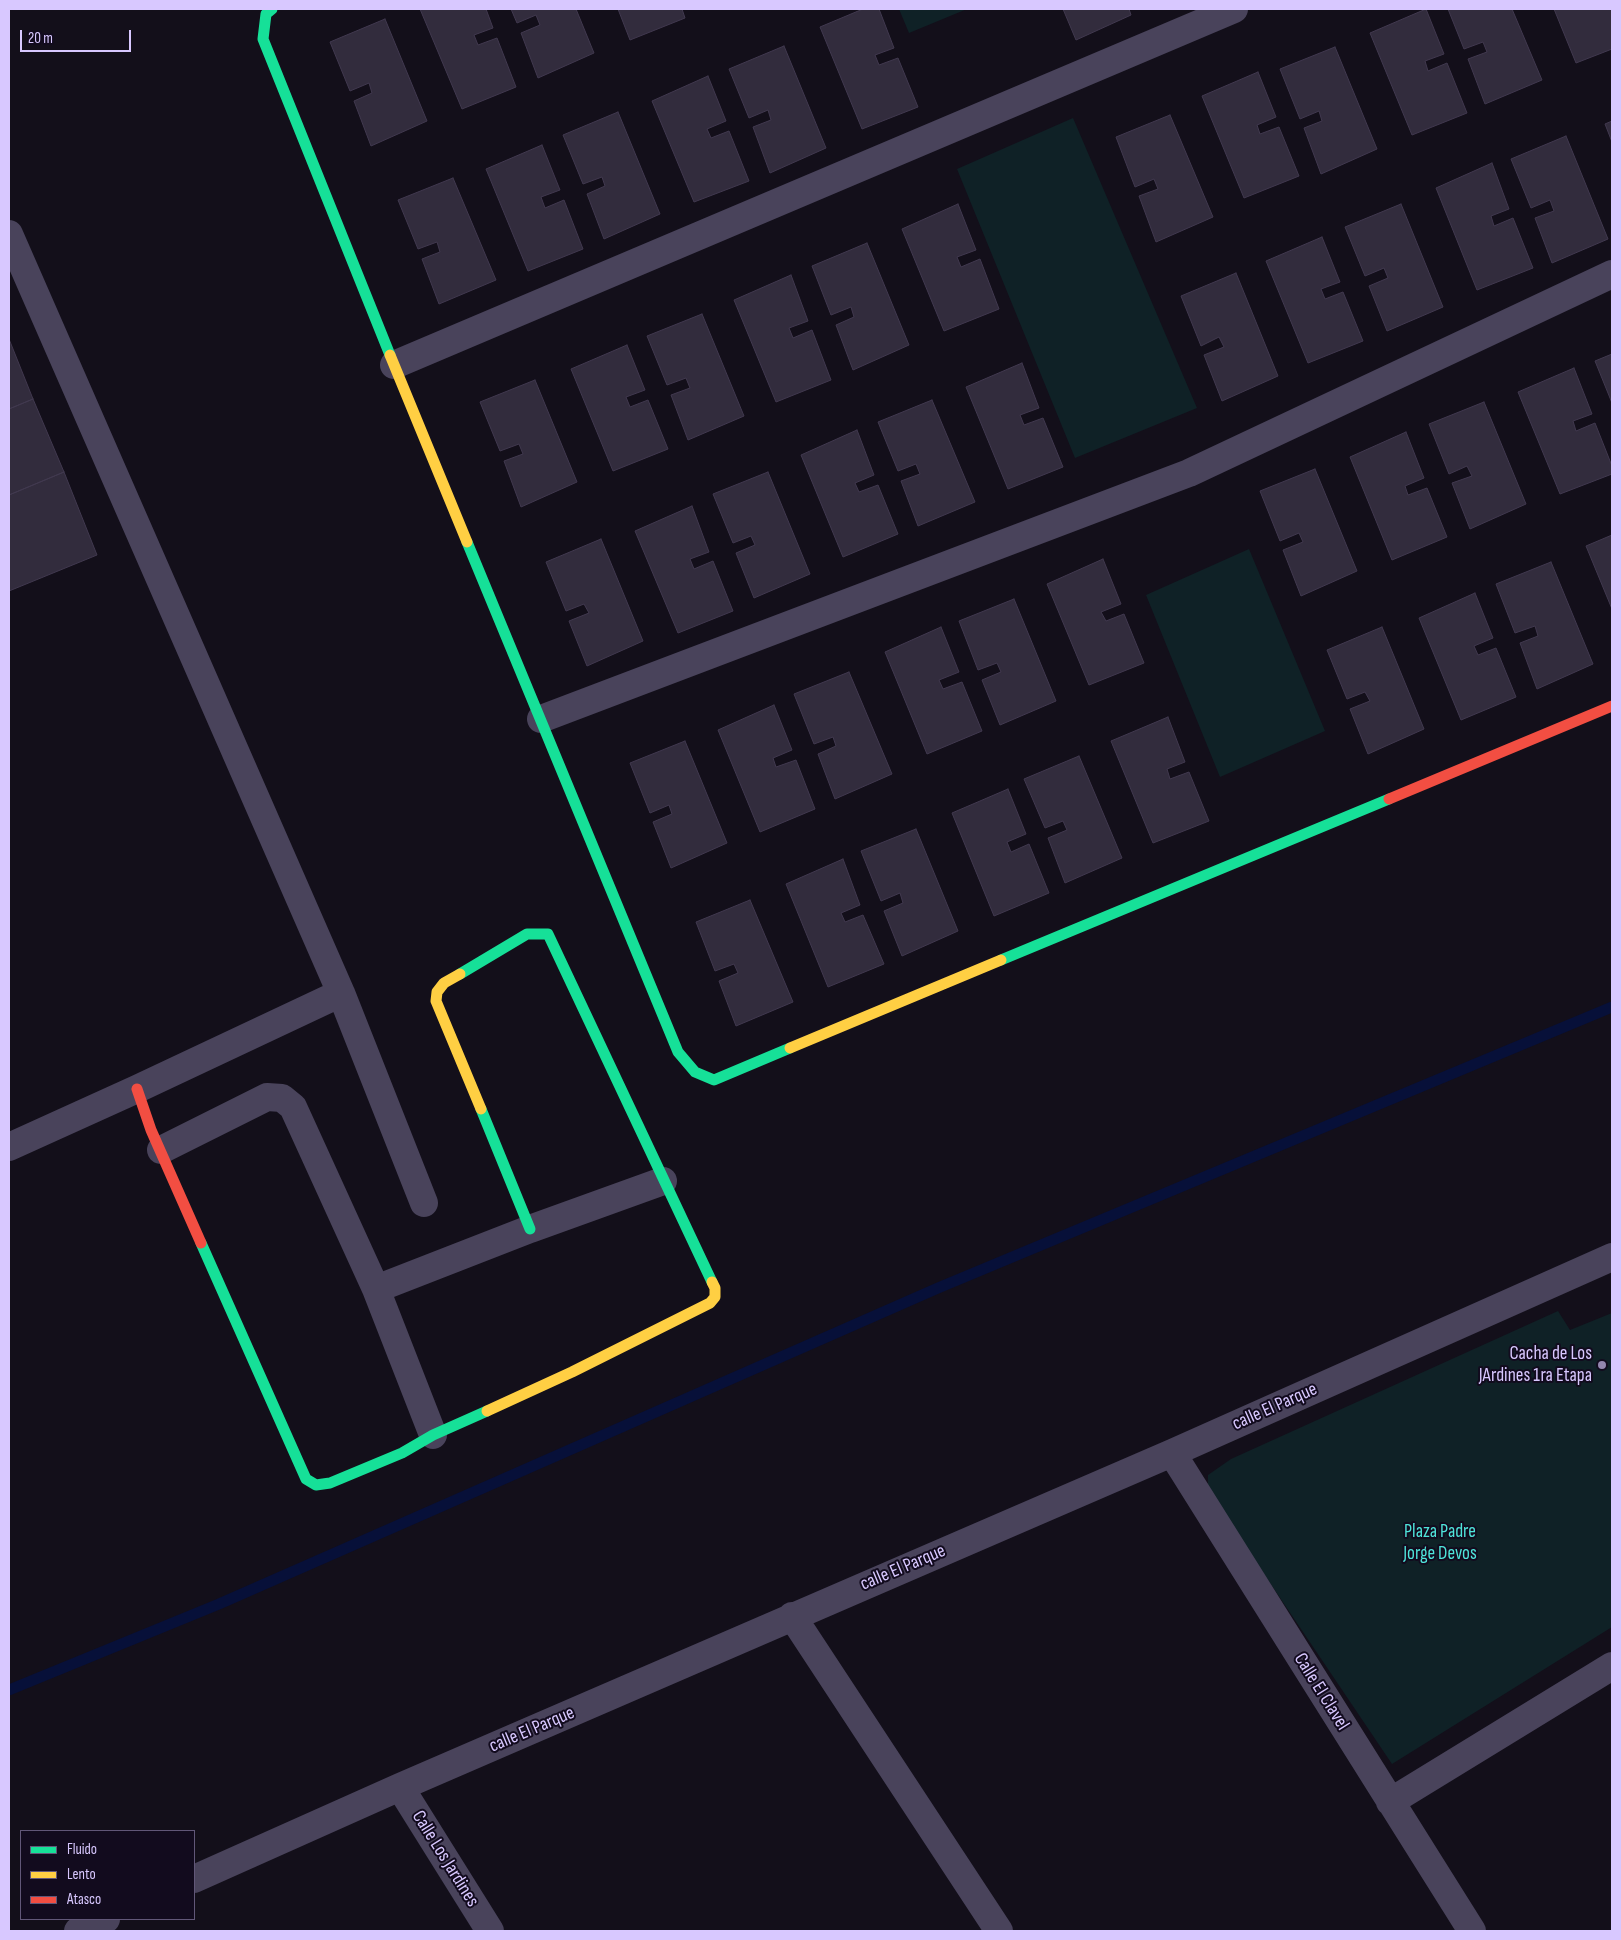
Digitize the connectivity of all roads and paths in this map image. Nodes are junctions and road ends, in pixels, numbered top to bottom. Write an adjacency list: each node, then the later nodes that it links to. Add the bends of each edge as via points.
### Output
1 (272, 9): 5 (street, via 266,14 263,39)
2 (1234, 9): 5 (street)
3 (9, 234): 8 (street)
4 (1612, 274): 7 (street, via 1190,473)
5 (394, 365): 7 (street)
6 (1612, 706): 7 (street, via 714,1080 695,1072 678,1052)
7 (541, 719)
8 (341, 994): 9 (street); 13 (street)
9 (137, 1089): 10 (street); 11 (street)
10 (9, 1147)
11 (161, 1150): 16 (street, via 267,1097 282,1098 293,1107); 17 (street, via 306,1479 316,1485 330,1483 402,1454)
12 (662, 1182): 14 (street); 14 (street, via 548,934 527,934 444,983 437,992 436,1001); 17 (street, via 715,1288 715,1297 710,1303 572,1372)
13 (424, 1204)
14 (530, 1229): 16 (street)
15 (1612, 1257): 18 (street, calle El Parque)
16 (376, 1289): 17 (street)
17 (433, 1435)
18 (1172, 1453): 19 (street, calle El Parque); 22 (street, Calle El Clavel)
19 (792, 1616): 21 (street, calle El Parque); 27 (street)
20 (1612, 1666): 22 (street)
21 (400, 1787): 23 (street, calle El Parque); 26 (street, Calle Los Jardines)
22 (1390, 1802): 28 (street, Calle El Clavel)
23 (195, 1879)
24 (104, 1920): 25 (street)
25 (78, 1931)
26 (490, 1931)
27 (999, 1931)
28 (1472, 1931)

